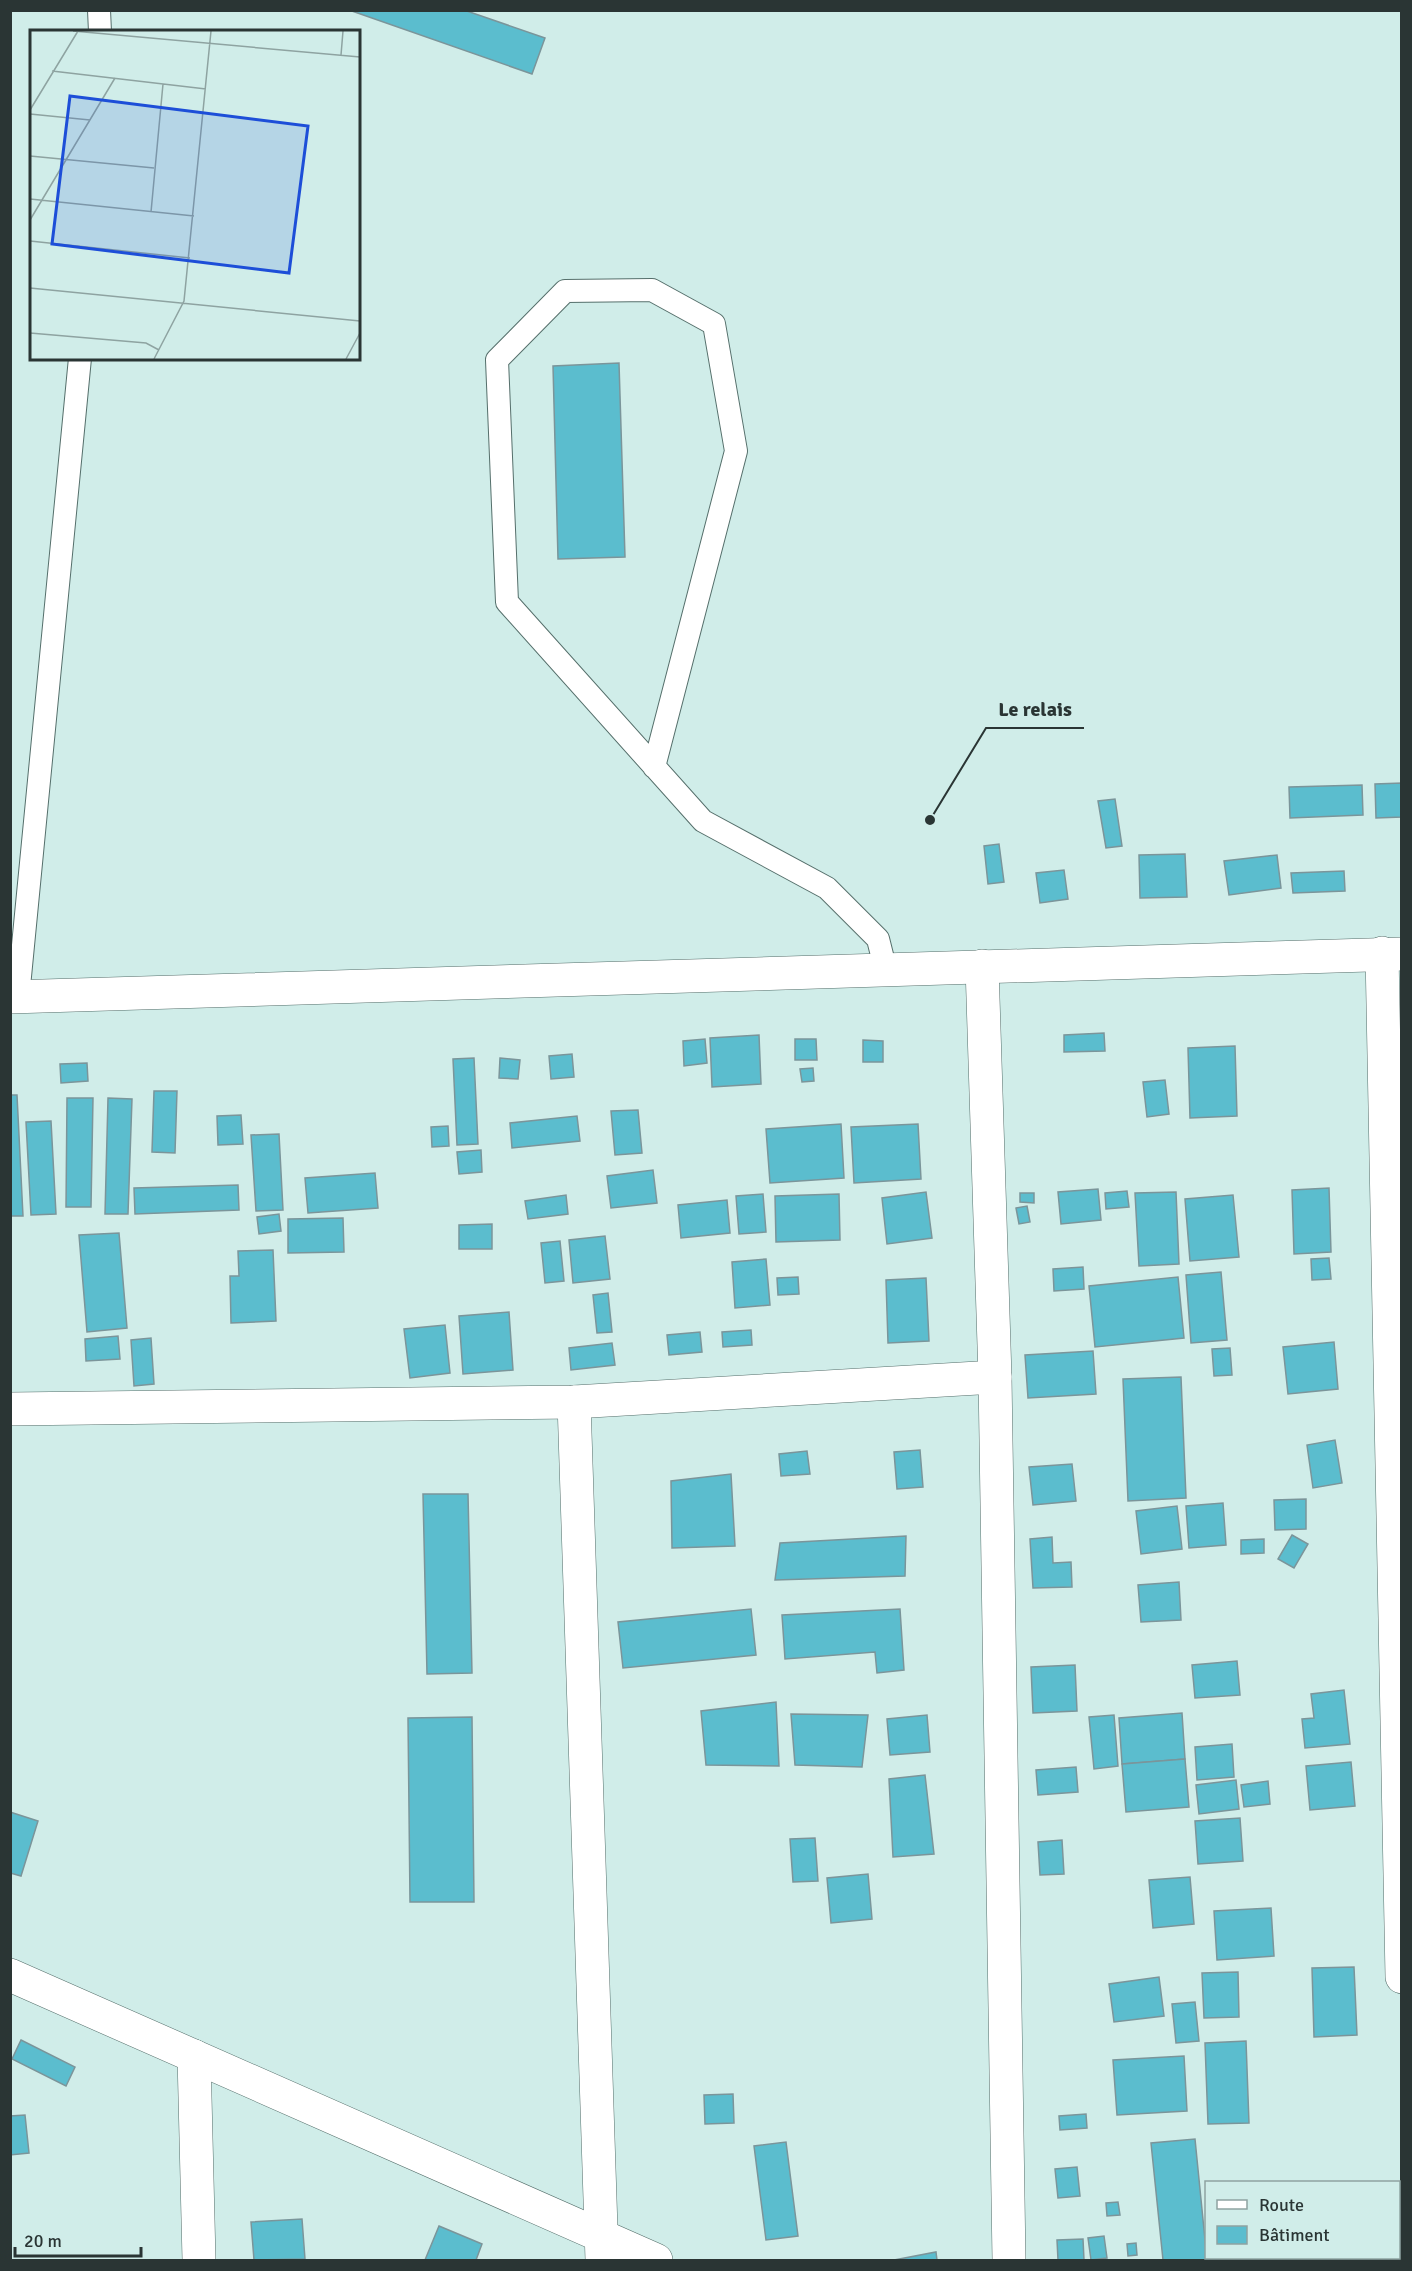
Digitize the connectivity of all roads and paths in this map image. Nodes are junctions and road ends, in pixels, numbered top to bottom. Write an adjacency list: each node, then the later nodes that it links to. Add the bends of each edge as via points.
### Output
1 (99, 10): 2 (lane)
2 (100, 30)
3 (80, 360): 8 (lane)
4 (654, 767): 4 (lane, via 507,602 497,360 565,291 652,290 714,324 736,452); 7 (lane, via 703,821 827,888 878,939)
5 (1392, 954): 6 (street); 13 (street)
6 (982, 966): 7 (street); 9 (street)
7 (886, 971): 8 (street)
8 (14, 997)
9 (994, 1377): 10 (street); 18 (street)
10 (574, 1402): 11 (street); 15 (street)
11 (10, 1410)
12 (10, 1975): 14 (street)
13 (1401, 1977)
14 (194, 2056): 15 (street); 16 (street)
15 (601, 2248): 17 (street)
16 (199, 2260)
17 (656, 2260)
18 (1009, 2260)

